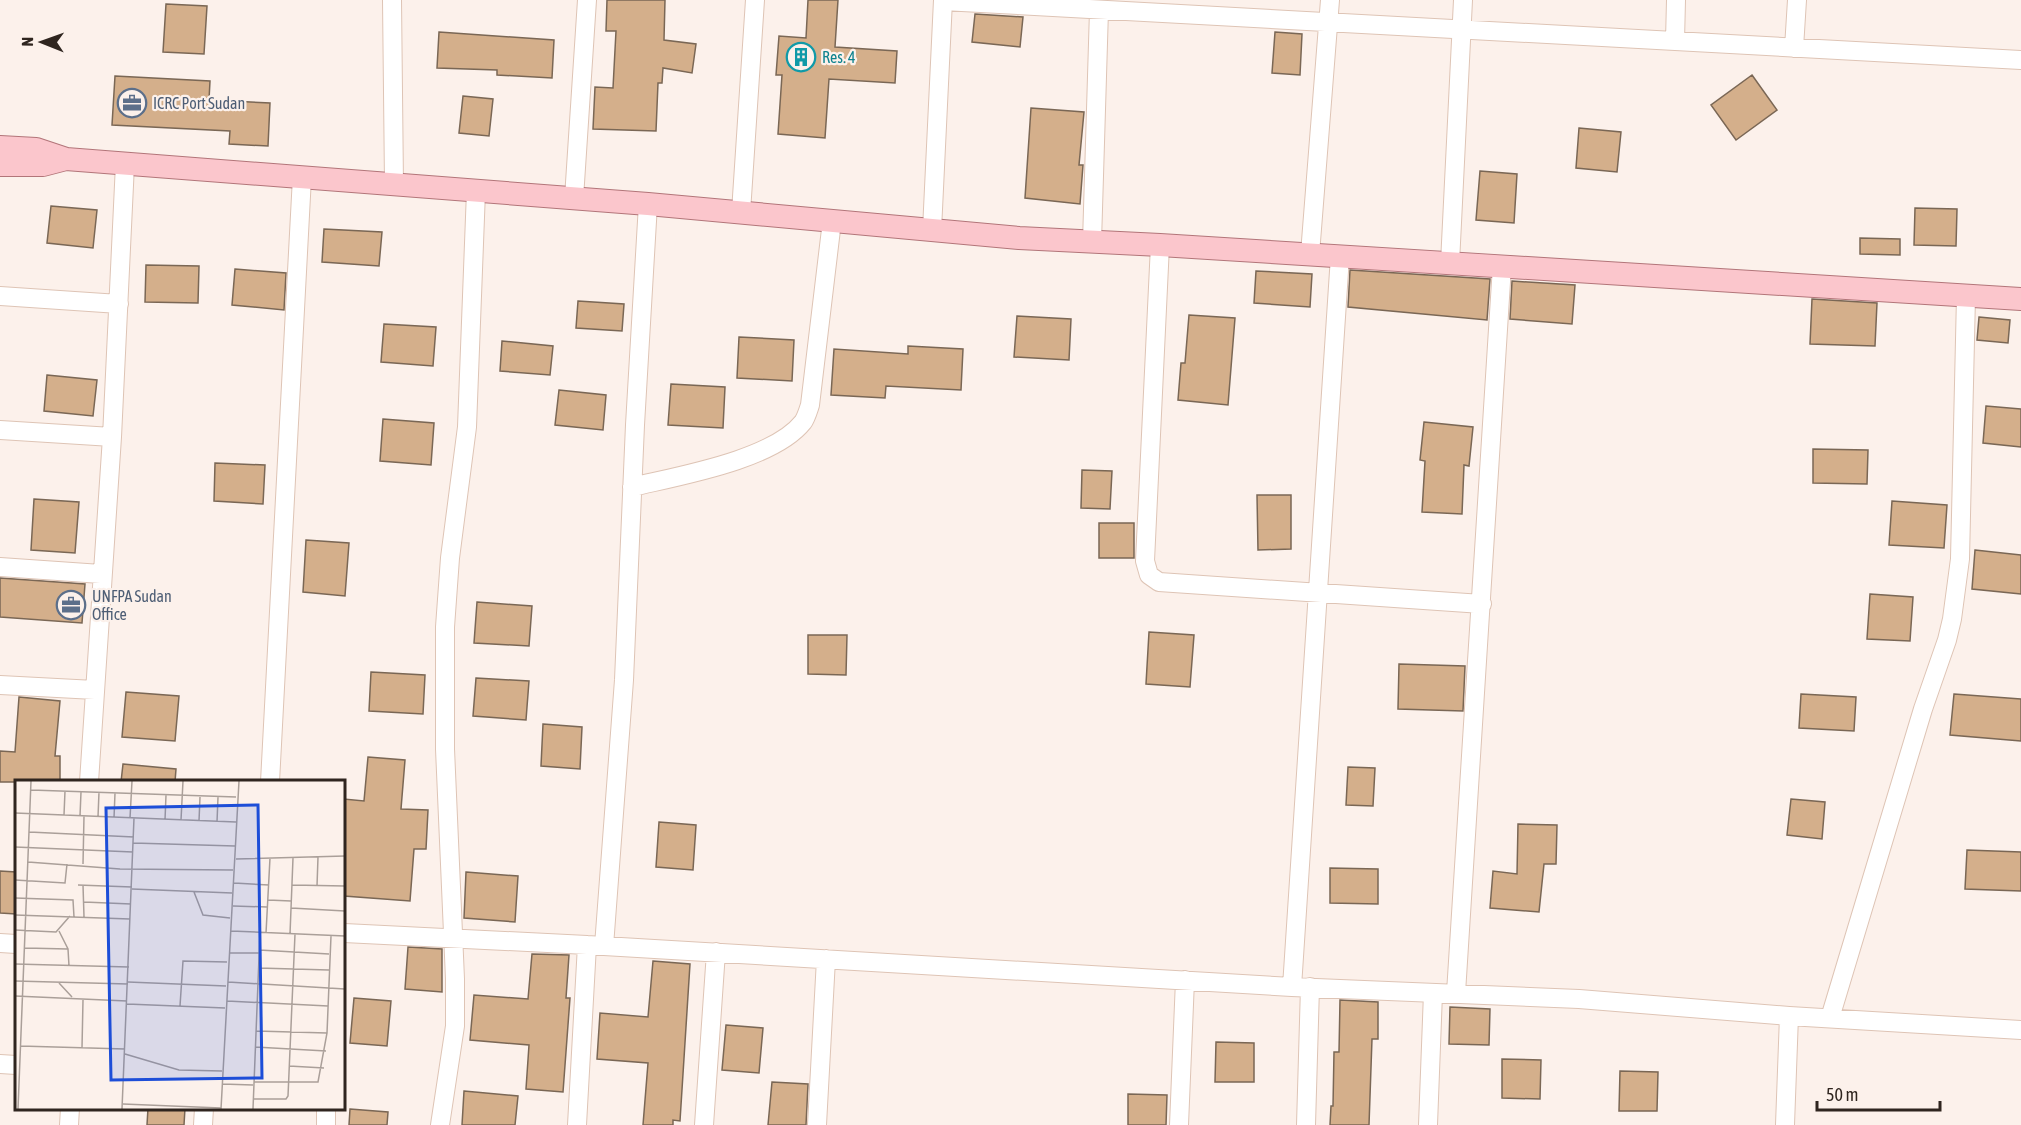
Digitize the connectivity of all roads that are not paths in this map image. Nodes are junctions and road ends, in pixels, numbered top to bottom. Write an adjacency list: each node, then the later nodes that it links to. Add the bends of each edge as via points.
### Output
1 (392, 0): 22 (street)
2 (587, 0): 24 (street)
3 (755, 0): 26 (street)
4 (1330, 0): 12 (street)
5 (1463, 0): 13 (street)
6 (1676, 0): 14 (street)
7 (1797, 0): 15 (street)
8 (943, 1): 9 (street); 28 (street)
9 (1078, 4): 11 (street)
10 (1211, 8): 11 (street); 12 (street)
11 (1099, 10): 29 (street)
12 (1328, 22): 13 (street); 31 (street)
13 (1460, 30): 14 (street); 33 (street)
14 (1675, 41): 15 (street)
15 (1794, 48): 16 (street)
16 (2021, 60)
17 (0, 147): 18 (main road, via 36,149)
18 (66, 159): 19 (main road); 20 (main road, via 44,165)
19 (124, 164): 21 (main road); 38 (street)
20 (0, 165)
21 (302, 177): 22 (main road); 49 (street)
22 (394, 184): 23 (main road)
23 (476, 191): 24 (main road); 51 (street, via 466,427 445,627 445,749)
24 (574, 198): 25 (main road)
25 (648, 204): 26 (main road); 41 (street)
26 (741, 212): 27 (main road)
27 (832, 220): 28 (main road); 41 (street, via 810,405 804,421 791,434 763,450 722,466)
28 (932, 230): 29 (main road)
29 (1092, 242): 30 (main road)
30 (1160, 244): 31 (main road); 44 (street, via 1145,561 1149,575 1159,582)
31 (1310, 254): 32 (main road)
32 (1340, 256): 33 (main road); 44 (street)
33 (1450, 263): 34 (main road)
34 (1502, 266): 36 (main road); 45 (street)
35 (0, 296): 38 (street)
36 (1966, 296): 37 (main road); 62 (street, via 1960,559 1952,619)
37 (2021, 298)
38 (119, 304): 40 (street)
39 (0, 430): 40 (street)
40 (112, 437): 43 (street)
41 (632, 488): 54 (street, via 624,680)
42 (0, 567): 43 (street)
43 (101, 574): 47 (street)
44 (1318, 593): 45 (street); 58 (street)
45 (1482, 604): 60 (street)
46 (0, 685): 47 (street)
47 (94, 690): 48 (street)
48 (89, 780)
49 (270, 780)
50 (345, 933): 51 (street)
51 (453, 938): 54 (street); 70 (street, via 455,1026)
52 (0, 943): 53 (street)
53 (15, 944)
54 (596, 945): 55 (street); 71 (street)
55 (716, 952): 56 (street); 72 (street)
56 (826, 959): 57 (street); 73 (street)
57 (1185, 980): 58 (street); 74 (street)
58 (1301, 987): 59 (street); 75 (street)
59 (1433, 993): 60 (street); 76 (street)
60 (1456, 993): 61 (street)
61 (1789, 1016): 62 (street); 77 (street)
62 (1830, 1018): 63 (street)
63 (2021, 1030)
64 (0, 1064): 65 (street)
65 (15, 1065)
66 (70, 1110): 68 (street)
67 (204, 1110): 69 (street)
68 (69, 1125)
69 (203, 1125)
70 (440, 1125)
71 (578, 1125)
72 (704, 1125)
73 (817, 1125)
74 (1179, 1125)
75 (1306, 1125)
76 (1428, 1125)
77 (1785, 1125)

